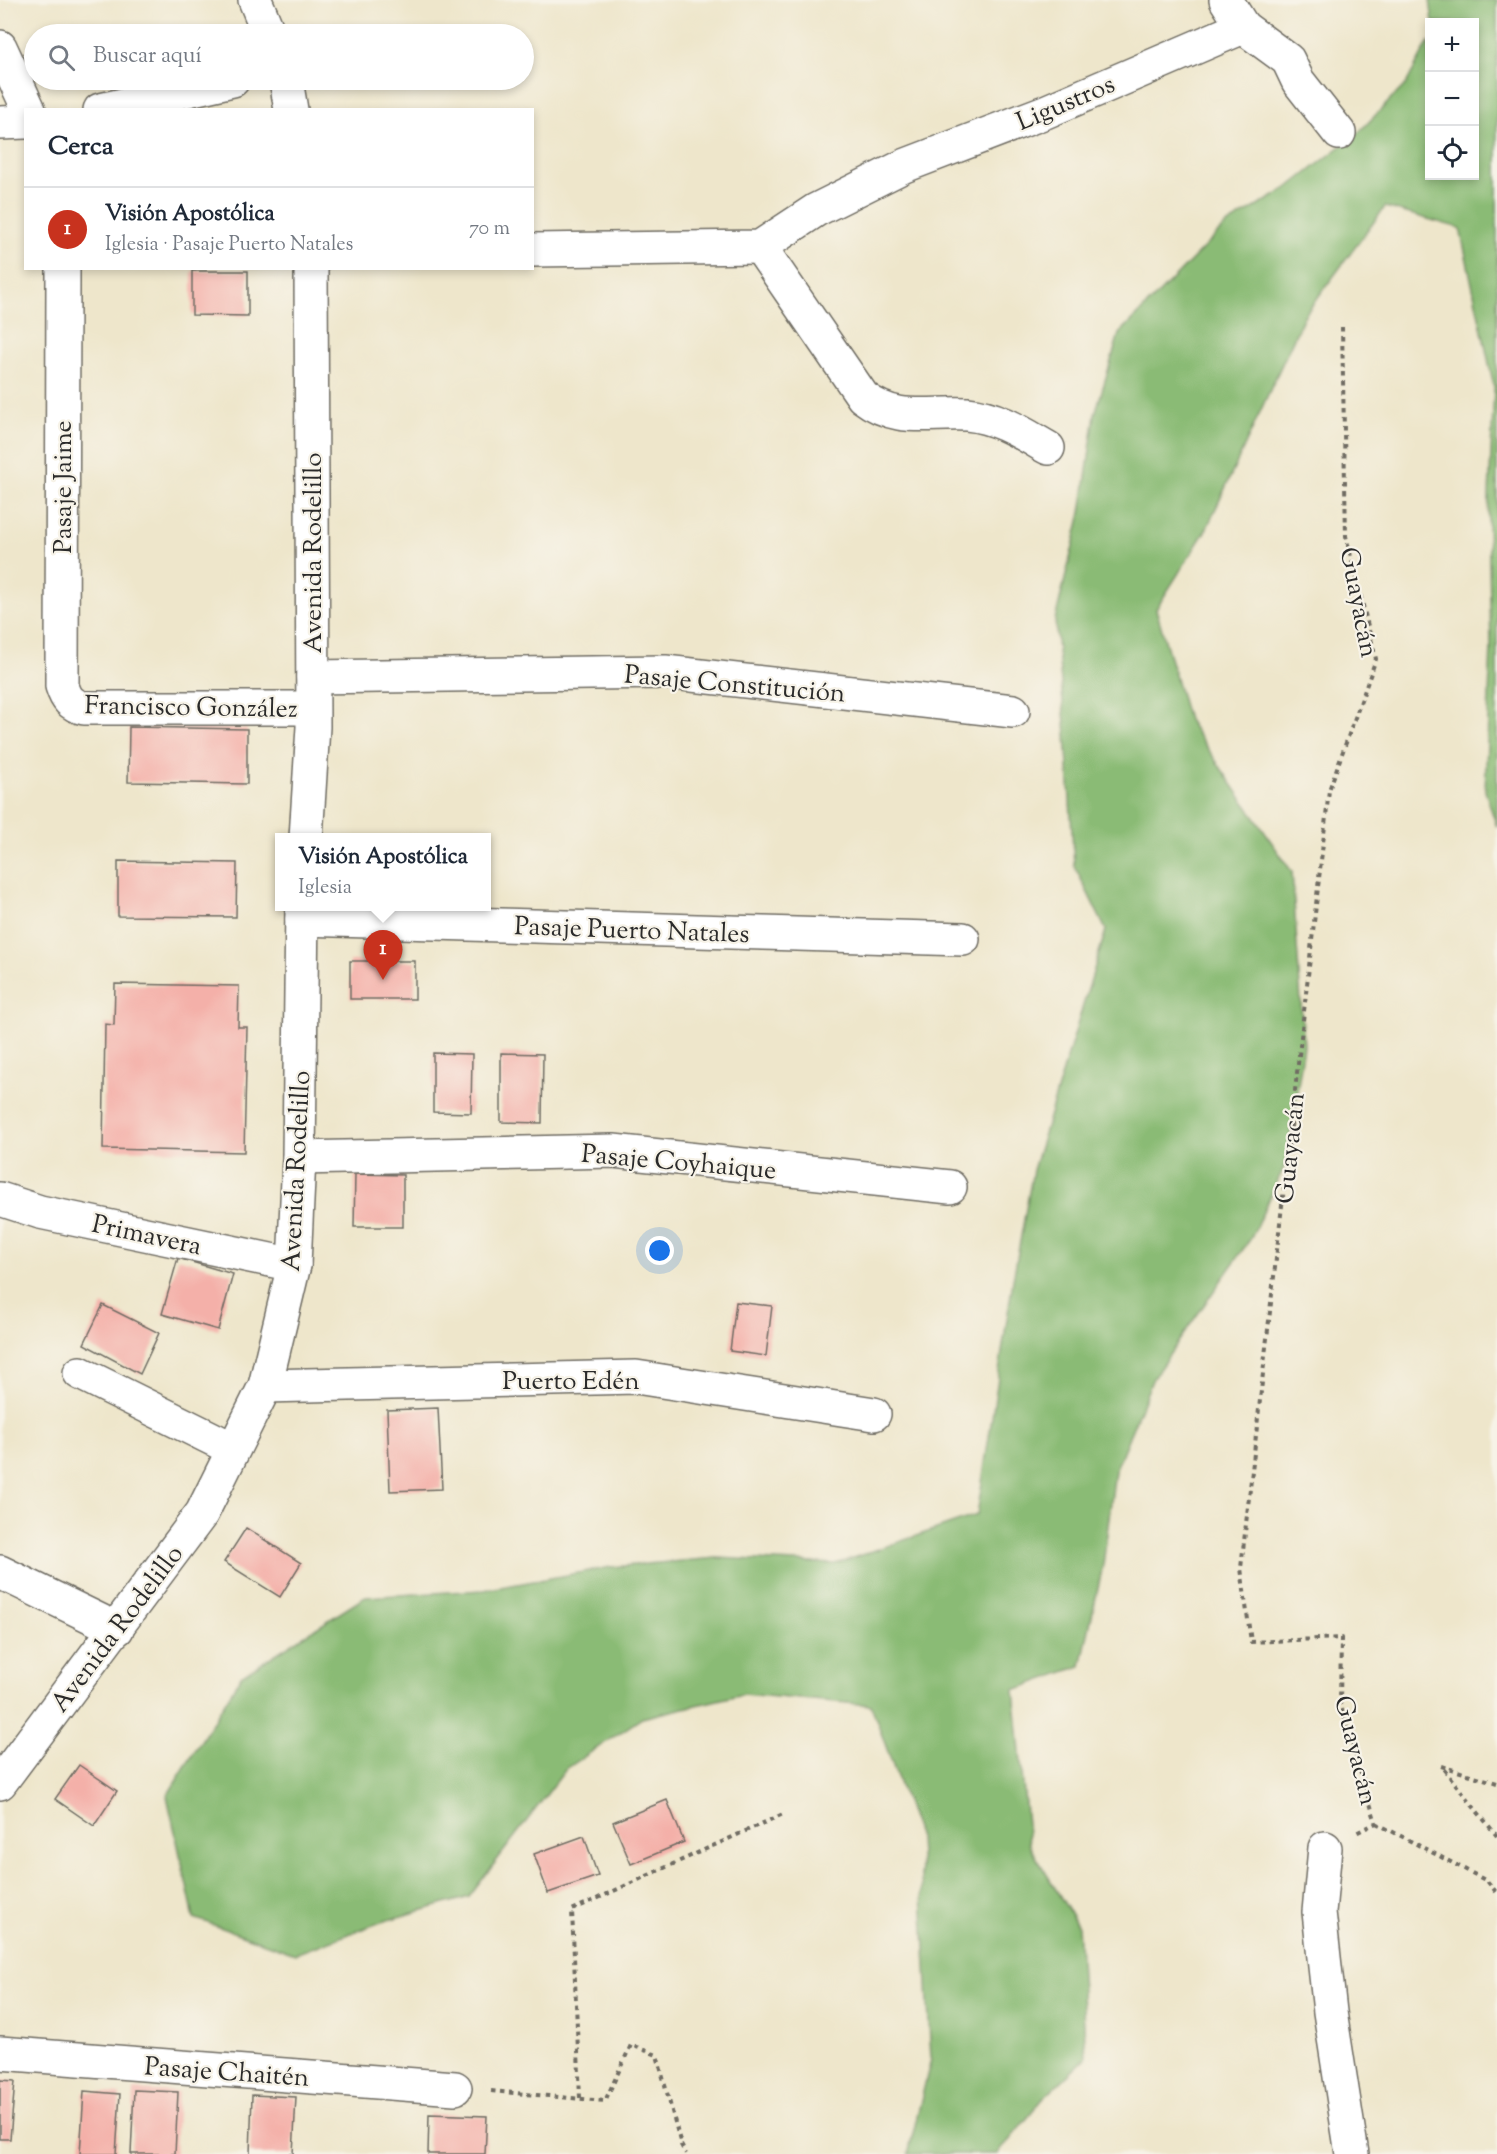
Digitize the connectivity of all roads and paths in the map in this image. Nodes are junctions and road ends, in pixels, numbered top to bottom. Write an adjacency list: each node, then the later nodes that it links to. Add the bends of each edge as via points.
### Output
1 (255, 0): 3 (street)
2 (1234, 13): 12 (street, Ligustros, via 1287,60 1298,81); 13 (street, Ligustros, via 1045,112 904,166 816,210)
3 (265, 24)
4 (0, 47): 7 (street)
5 (189, 90): 8 (street)
6 (288, 90): 9 (street)
7 (27, 108)
8 (109, 108)
9 (291, 108)
10 (24, 122): 11 (street)
11 (0, 123)
12 (1339, 134)
13 (760, 247): 14 (street); 18 (street, via 863,397 878,408 902,415 968,414 1004,422)
14 (534, 250)
15 (63, 270): 20 (street, Pasaje Jaime, via 62,686)
16 (311, 270): 19 (street, Avenida Rodelillo)
17 (1342, 327): 38 (path, Guayacán, via 1346,536 1376,659 1329,790 1241,1568 1251,1642 1341,1638 1340,1703)
18 (1048, 448)
19 (312, 693): 20 (street, Francisco González, via 84,708); 21 (street, Pasaje Constitución, via 665,672); 22 (street, Avenida Rodelillo)
20 (70, 702)
21 (1013, 711)
22 (306, 833)
23 (302, 913): 24 (street, Pasaje Puerto Natales); 25 (street, Avenida Rodelillo)
24 (963, 939)
25 (299, 1158): 26 (street, Pasaje Coyhaique, via 614,1151); 28 (street, Avenida Rodelillo)
26 (950, 1187)
27 (0, 1199): 28 (street, Primavera, via 40,1212)
28 (294, 1265): 30 (street, Avenida Rodelillo)
29 (80, 1373): 32 (street)
30 (265, 1386): 31 (street, Puerto Edén, via 636,1377); 32 (street, Avenida Rodelillo)
31 (874, 1414)
32 (234, 1449): 34 (street, Avenida Rodelillo, via 202,1513)
33 (0, 1572): 34 (street)
34 (117, 1629): 35 (street, Avenida Rodelillo)
35 (0, 1783)
36 (1497, 1783): 39 (path, via 1440,1766)
37 (783, 1814): 44 (path, via 572,1910)
38 (1376, 1823): 40 (path, Guayacán); 41 (path, via 1487,1881)
39 (1497, 1836)
40 (1325, 1848): 46 (street, via 1319,1912)
41 (1497, 1893)
42 (0, 2054): 43 (street, Pasaje Chaitén)
43 (455, 2088): 44 (path)
44 (580, 2098): 45 (path, via 605,2101 631,2045 657,2055)
45 (686, 2154)
46 (1352, 2154)

